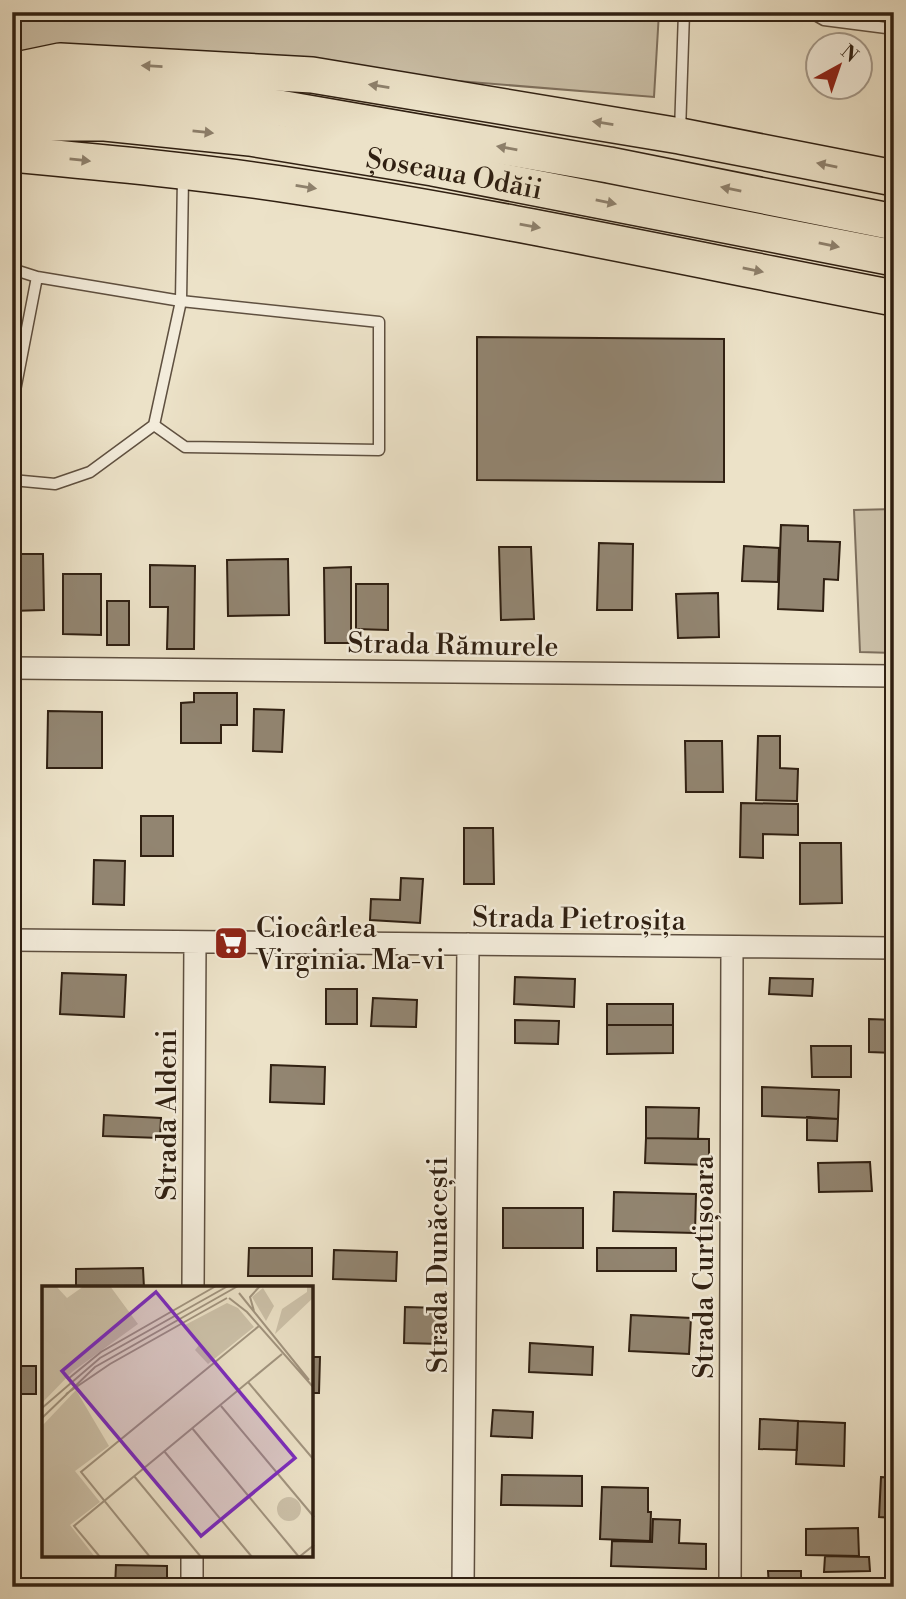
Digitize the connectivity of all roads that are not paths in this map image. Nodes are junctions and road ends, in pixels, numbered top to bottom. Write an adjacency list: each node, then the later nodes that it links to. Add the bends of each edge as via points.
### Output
1 (684, 12): 7 (lane)
2 (810, 12): 3 (lane, via 824,20)
3 (894, 29)
4 (12, 71): 7 (main road, one-way to 4, via 313,75 60,61)
5 (12, 95): 11 (main road, Șoseaua Odăii, one-way to 5, via 279,108 131,92)
6 (12, 123): 12 (main road, Șoseaua Odăii, one-way to 12, via 105,123 250,138 433,168)
7 (680, 136): 10 (main road, one-way to 7)
8 (12, 154): 9 (main road, one-way to 9)
9 (183, 170): 15 (main road, one-way to 15, via 471,216); 16 (lane)
10 (894, 178)
11 (894, 222)
12 (894, 258)
13 (12, 269): 14 (lane)
14 (37, 277): 16 (lane); 17 (lane)
15 (894, 298)
16 (181, 301): 18 (lane); 18 (lane, via 379,321 379,450 185,447)
17 (12, 406)
18 (154, 425): 19 (lane, via 90,472 55,484)
19 (12, 480)
20 (12, 668): 21 (street, Strada Rămurele)
21 (894, 676)
22 (12, 940): 23 (street, Strada Pietroșița)
23 (195, 942): 24 (street, Strada Pietroșița); 27 (street, Strada Aldeni)
24 (468, 944): 25 (street, Strada Pietroșița); 30 (street, Strada Dunăcești)
25 (732, 947): 26 (street, Strada Pietroșița); 31 (street, Strada Curtișoara)
26 (894, 948)
27 (193, 1286)
28 (192, 1557): 29 (street)
29 (192, 1587)
30 (463, 1587)
31 (730, 1587)

